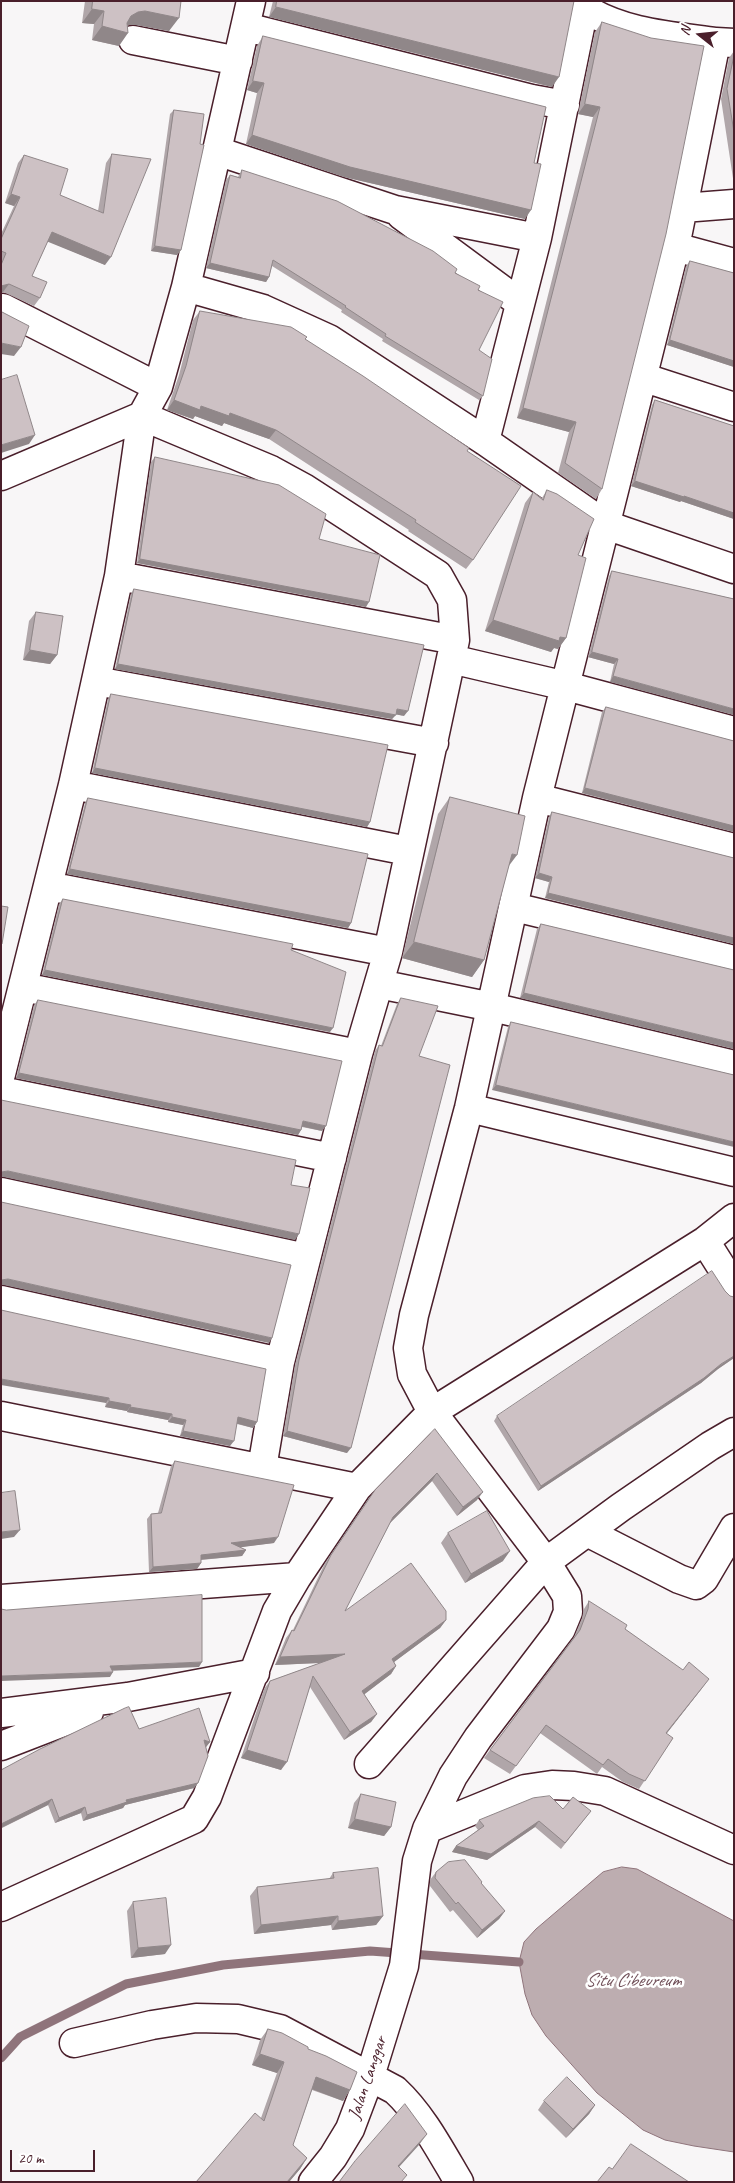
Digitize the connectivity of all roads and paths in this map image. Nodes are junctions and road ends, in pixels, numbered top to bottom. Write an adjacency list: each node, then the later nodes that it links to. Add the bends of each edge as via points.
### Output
1 (577, 5): 4 (street, via 596,16 645,32); 6 (street)
2 (248, 14): 5 (street); 6 (street, via 532,99)
3 (133, 40): 5 (street)
4 (725, 43): 9 (street, Jalan Langgar)
5 (238, 61): 7 (street)
6 (565, 105): 11 (street)
7 (217, 151): 10 (street); 14 (street)
8 (734, 204): 9 (street)
9 (683, 208): 12 (street, Jalan Langgar)
10 (395, 210): 11 (street); 15 (street)
11 (537, 238): 15 (street)
12 (675, 247): 13 (street); 17 (street, Jalan Langgar)
13 (734, 263)
14 (186, 287): 18 (street); 21 (street, via 263,309 329,339)
15 (520, 303): 21 (street)
16 (3, 308): 18 (street)
17 (642, 377): 19 (street); 23 (street, Jalan Langgar)
18 (158, 386): 20 (street)
19 (734, 407)
20 (142, 416): 22 (street); 25 (street); 26 (street, via 271,470 438,575 452,600)
21 (485, 441): 23 (street)
22 (1, 476)
23 (606, 525): 24 (street); 28 (street, Jalan Langgar)
24 (734, 569)
25 (119, 576): 26 (street); 27 (street)
26 (453, 649): 28 (street); 30 (street)
27 (96, 681): 30 (street); 31 (street)
28 (566, 686): 29 (street); 32 (street, Jalan Langgar)
29 (734, 731)
30 (434, 743): 34 (street)
31 (72, 785): 34 (street); 35 (street)
32 (537, 798): 33 (street); 36 (street, Jalan Langgar)
33 (734, 848)
34 (408, 851): 37 (street)
35 (48, 886): 37 (street); 40 (street)
36 (514, 907): 38 (street); 41 (street, Jalan Langgar)
37 (388, 952): 39 (street)
38 (734, 960)
39 (379, 984): 41 (street); 42 (street)
40 (23, 987): 42 (street); 44 (street)
41 (492, 1007): 43 (street); 46 (street, Jalan Langgar)
42 (358, 1054): 47 (street)
43 (734, 1065)
44 (1, 1074)
45 (1, 1091): 47 (street)
46 (469, 1108): 48 (street); 56 (street, Jalan Langgar, via 408,1348 412,1374)
47 (332, 1158): 52 (street)
48 (734, 1172)
49 (1, 1192): 52 (street)
50 (734, 1218): 51 (street)
51 (705, 1241): 53 (street); 56 (street)
52 (306, 1258): 55 (street)
53 (734, 1287)
54 (1, 1300): 55 (street)
55 (280, 1362): 59 (street)
56 (432, 1412): 60 (street); 63 (street, Jalan Langgar)
57 (1, 1416): 59 (street)
58 (734, 1432): 62 (street)
59 (262, 1468): 60 (street)
60 (357, 1488): 64 (street)
61 (734, 1528): 62 (street, via 704,1579 696,1585)
62 (587, 1532): 63 (street)
63 (546, 1562): 70 (street); 71 (street, Jalan Langgar, via 567,1596 568,1612 561,1629 478,1738 453,1776)
64 (296, 1577): 65 (street); 66 (street, via 277,1611)
65 (1, 1598)
66 (255, 1673): 67 (street); 73 (street, via 207,1797 194,1819)
67 (128, 1698): 68 (street); 69 (street)
68 (1, 1713)
69 (1, 1746)
70 (369, 1764)
71 (426, 1829): 72 (street, via 525,1789 574,1786 605,1791); 75 (street, Jalan Langgar, via 417,1861 404,1966)
72 (734, 1850)
73 (1, 1907)
74 (74, 2043): 75 (street, via 196,2018 238,2019 280,2029)
75 (370, 2076): 76 (street, Jalan Langgar, via 350,2129); 77 (street, via 395,2090 407,2102)
76 (313, 2182)
77 (459, 2182)

